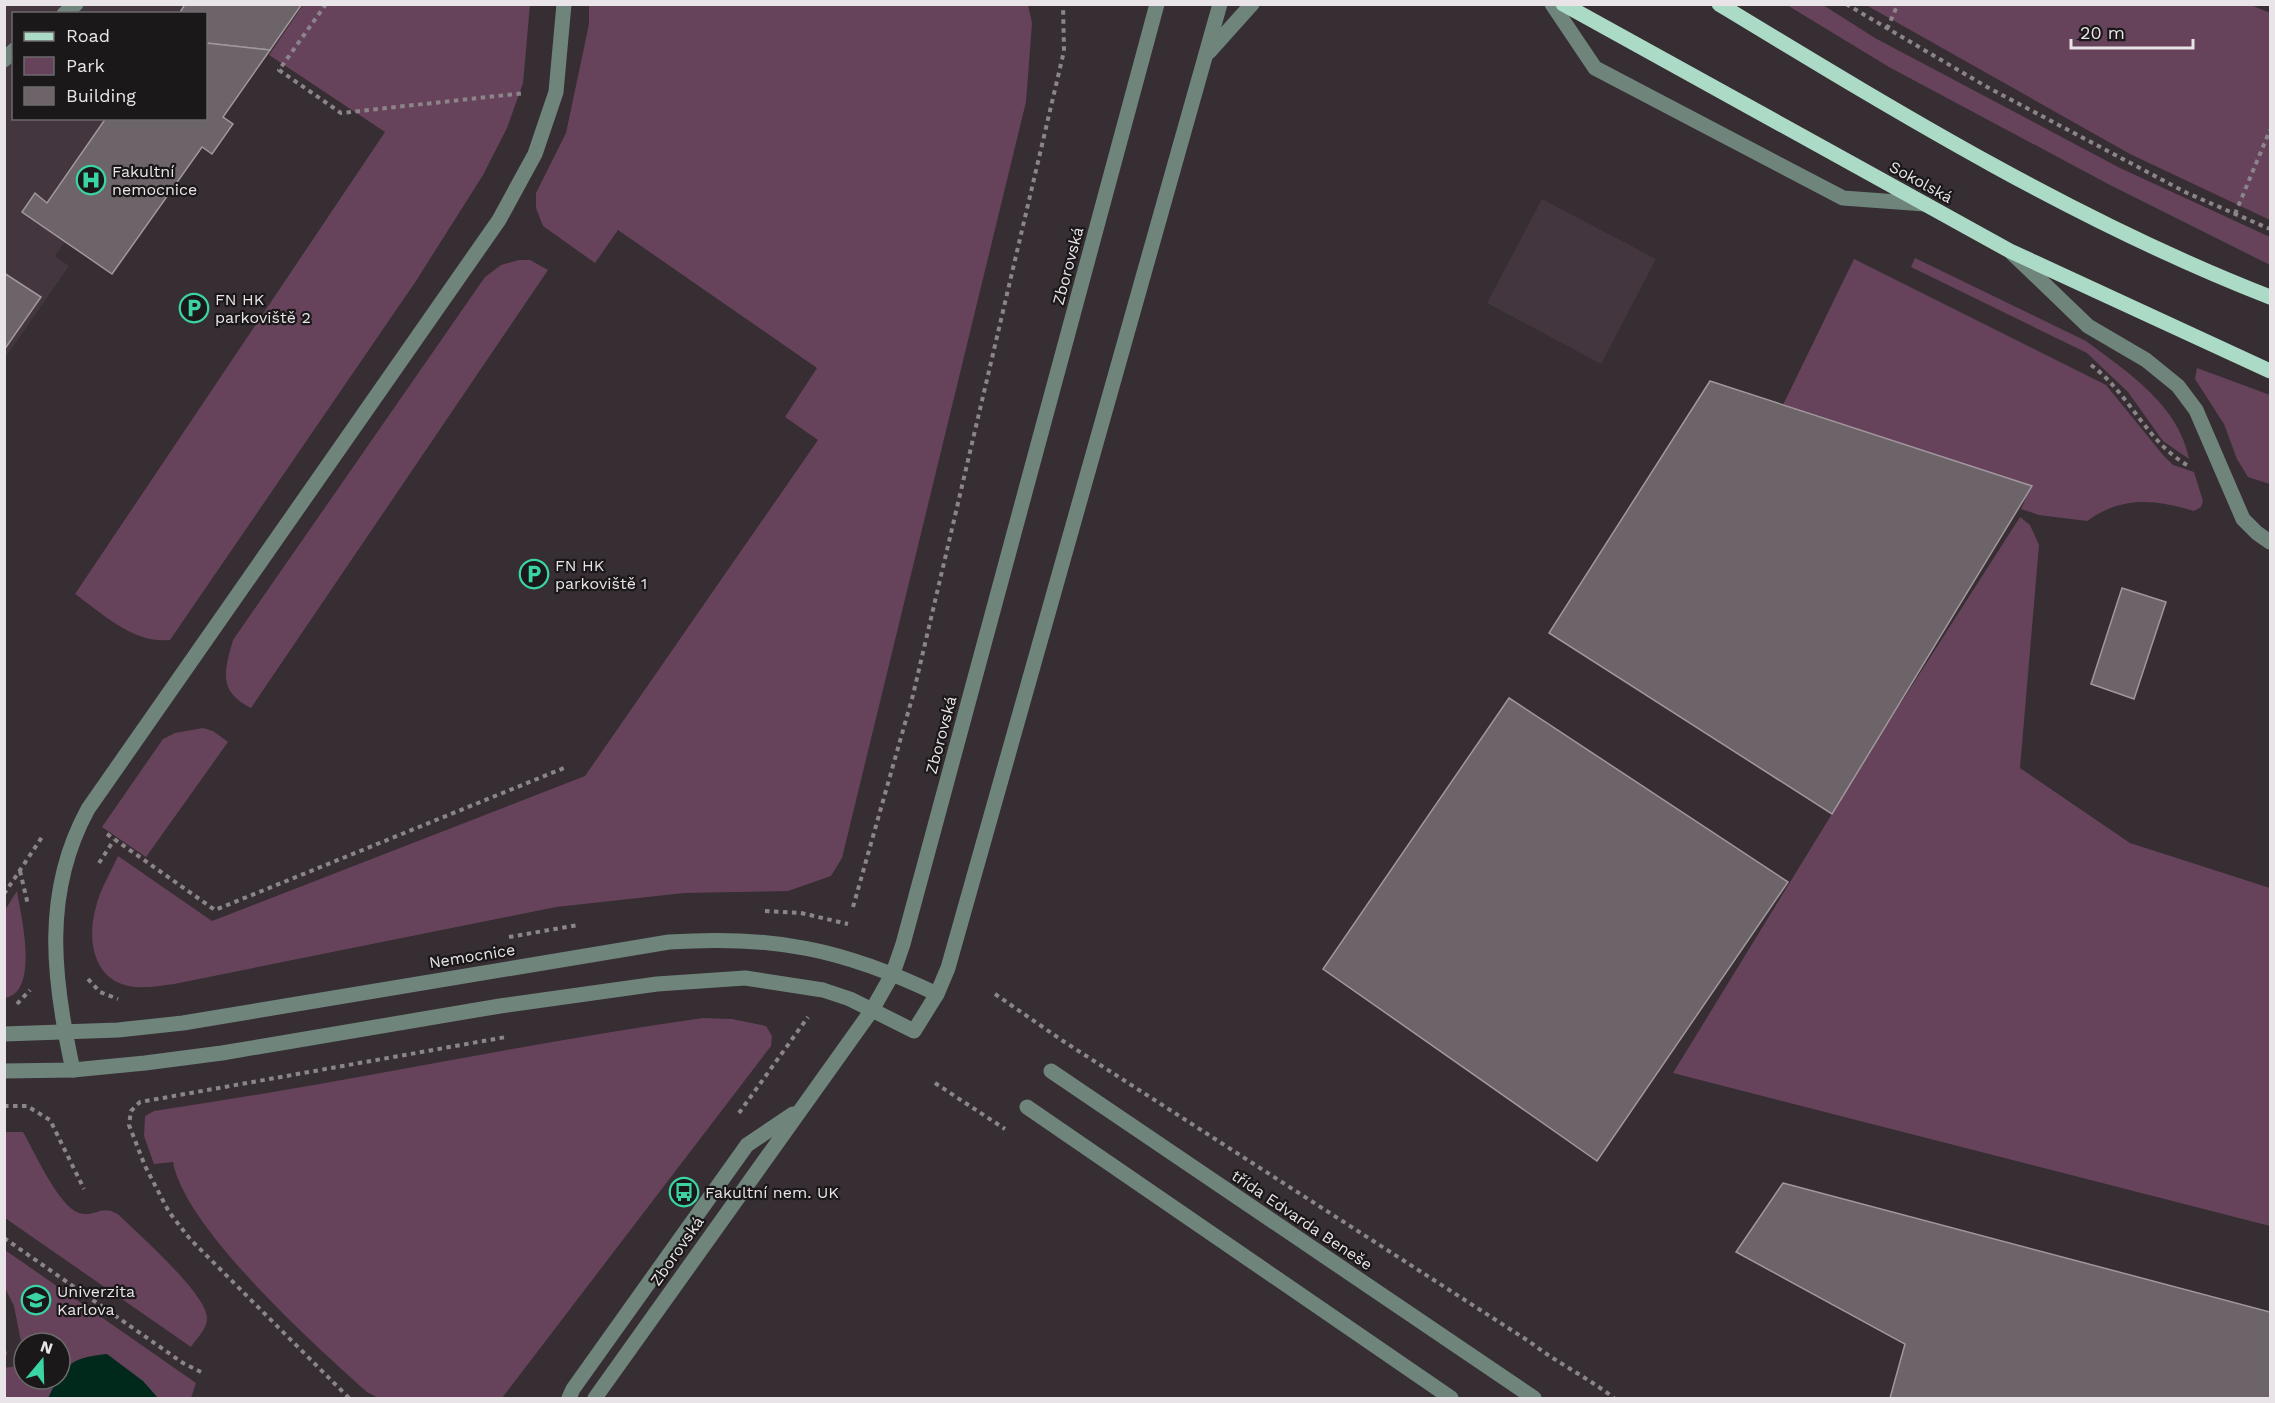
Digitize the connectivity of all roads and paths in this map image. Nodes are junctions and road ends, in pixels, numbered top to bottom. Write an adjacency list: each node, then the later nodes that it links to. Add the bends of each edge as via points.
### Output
1 (326, 4): 16 (path, via 279,70 341,113)
2 (564, 4): 16 (street)
3 (1063, 4): 29 (path, via 1064,51 913,695)
4 (1145, 4): 14 (street)
5 (1158, 4): 14 (street, Zborovská)
6 (1220, 4): 15 (street)
7 (1252, 4): 15 (street)
8 (1552, 4): 18 (street, via 1595,68 1843,198)
9 (1563, 4): 18 (main road, Sokolská)
10 (1719, 4): 22 (main road, via 1876,99 2010,173 2113,227)
11 (1846, 4): 13 (path)
12 (1898, 4): 13 (path)
13 (1887, 29): 19 (path, via 2039,115)
14 (1150, 32): 35 (street, Zborovská)
15 (1205, 57): 36 (street, via 948,968)
16 (556, 92): 28 (street, via 535,154 499,220)
17 (2271, 130): 19 (path)
18 (1925, 204): 21 (main road, Sokolská)
19 (2235, 214): 20 (path)
20 (2271, 230)
21 (2010, 251): 24 (main road, Sokolská); 25 (street, via 2088,326 2146,360 2178,386 2196,410)
22 (2271, 297)
23 (2091, 365): 25 (path, via 2113,383 2146,428 2175,458)
24 (2271, 371)
25 (2227, 479): 26 (street, via 2243,519)
26 (2271, 542)
27 (564, 768): 28 (path, via 215,910)
28 (83, 818): 42 (street, via 66,857 58,894 57,966)
29 (853, 907)
30 (764, 911): 31 (path, via 801,913)
31 (848, 924)
32 (580, 925): 33 (path)
33 (503, 938)
34 (83, 972): 38 (path, via 99,992)
35 (893, 973): 36 (street, Nemocnice); 39 (street, Zborovská); 42 (street, Nemocnice, via 838,954 774,942 669,942 183,1023)
36 (937, 994): 39 (street, via 914,1031)
37 (995, 994): 62 (path)
38 (126, 1002)
39 (872, 1010): 45 (street, via 823,990 745,978 657,984 222,1053); 50 (street, Zborovská)
40 (797, 1015): 41 (path)
41 (807, 1018)
42 (64, 1033): 43 (street, Nemocnice); 45 (street)
43 (4, 1035)
44 (516, 1036): 57 (path, via 140,1102 131,1111 129,1125 169,1212 249,1300)
45 (72, 1070): 46 (street)
46 (4, 1071)
47 (1051, 1071): 56 (street, třída Edvarda Beneše)
48 (4, 1106): 51 (path, via 27,1106 50,1120)
49 (1027, 1107): 60 (street)
50 (800, 1109): 58 (street, via 747,1145); 59 (street, Zborovská)
51 (84, 1189)
52 (4, 1238): 55 (path)
53 (4, 1350): 54 (path)
54 (6, 1357)
55 (201, 1372)
56 (1512, 1391): 61 (street, třída Edvarda Beneše)
57 (349, 1398)
58 (569, 1398)
59 (595, 1398)
60 (1451, 1398)
61 (1534, 1398)
62 (1614, 1398)

